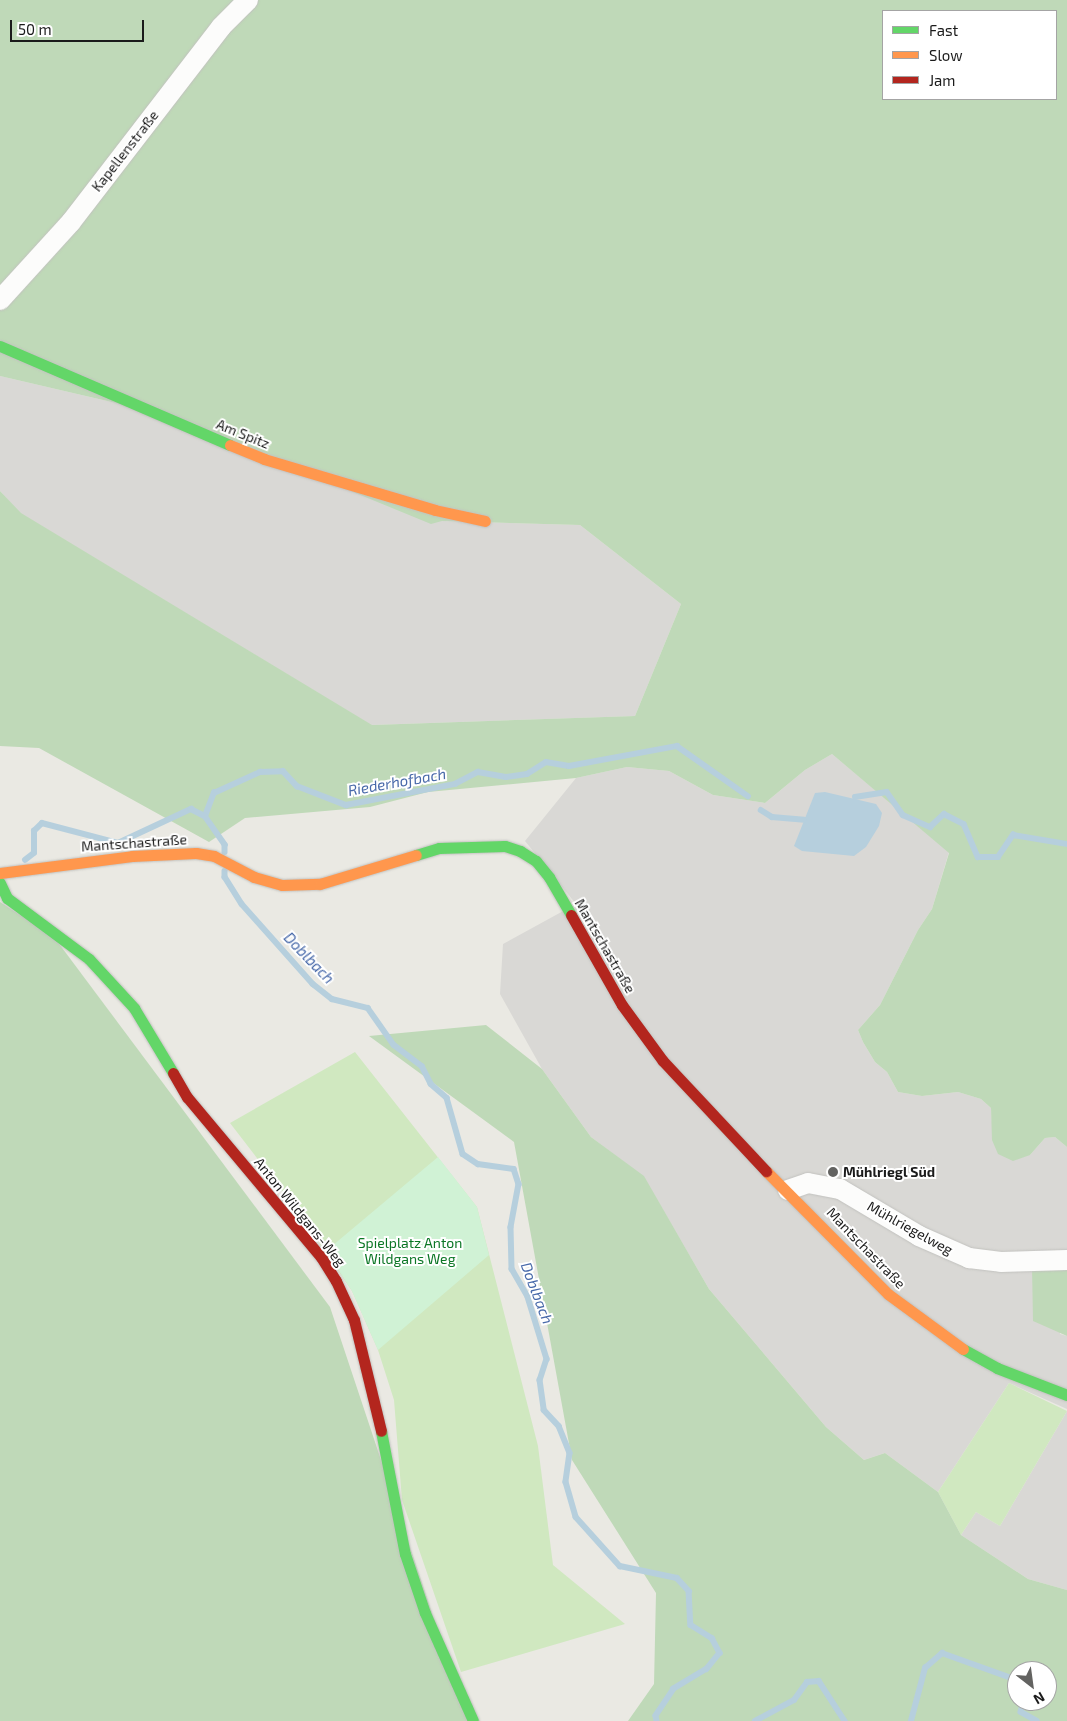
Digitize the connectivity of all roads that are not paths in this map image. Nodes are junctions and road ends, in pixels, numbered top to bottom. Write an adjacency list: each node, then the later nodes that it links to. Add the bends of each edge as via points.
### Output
1 (248, 0): 2 (street, Kapellenstraße, via 221,27 71,222)
2 (0, 300)
3 (0, 346): 4 (street, Am Spitz, via 264,459 435,510)
4 (485, 520)
5 (0, 873): 7 (street, Mantschastraße, via 168,853 214,856 254,877 282,885 320,884 439,848 505,846 520,851 536,861 549,877 622,1005 663,1061 723,1128)
6 (0, 883): 10 (street, Anton Wildgans-Weg, via 7,898 89,959 123,994 187,1097 321,1257 336,1281 354,1320 368,1368 405,1554 425,1613)
7 (788, 1190): 8 (street, Mühlriegelweg, via 808,1183 834,1186 919,1236 969,1258 1001,1262); 9 (street, Mantschastraße, via 888,1294 927,1326 997,1368)
8 (1067, 1260)
9 (1067, 1395)
10 (473, 1721)

